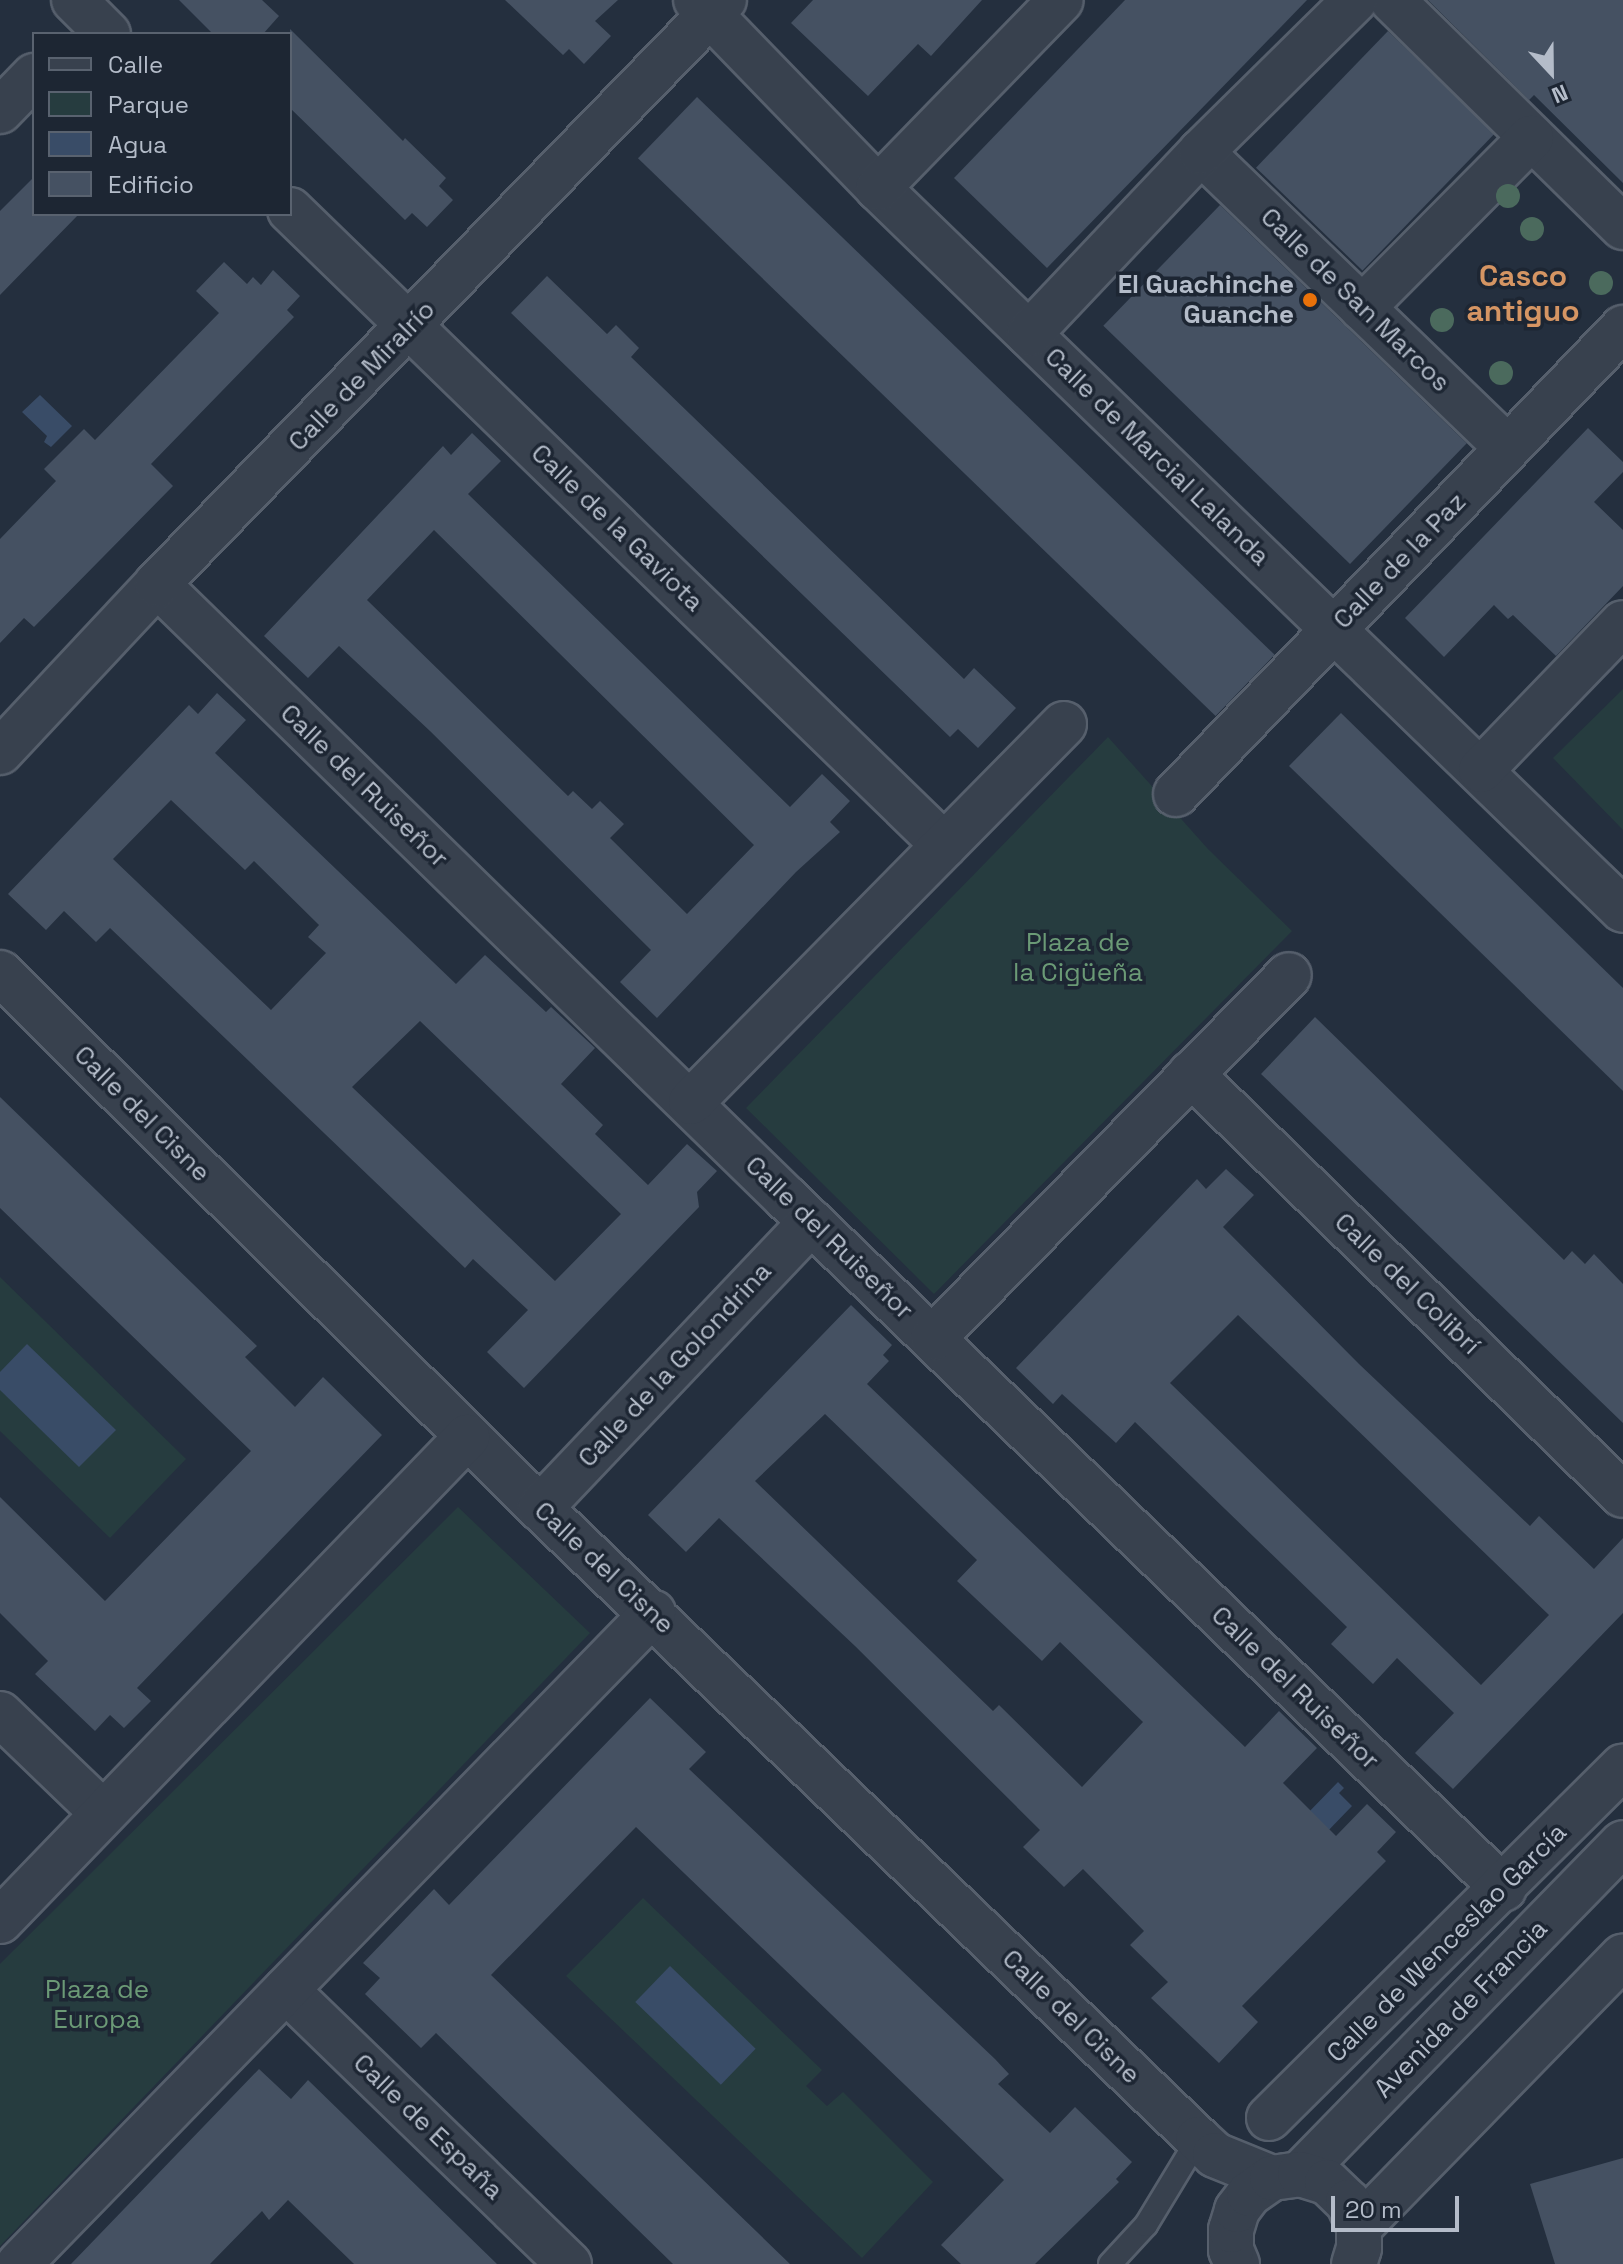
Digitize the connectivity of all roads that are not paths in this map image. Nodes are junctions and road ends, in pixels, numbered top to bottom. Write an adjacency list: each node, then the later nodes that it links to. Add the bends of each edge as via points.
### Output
1 (1061, 0): 9 (street)
2 (1355, 0): 8 (street)
3 (1392, 0): 7 (street)
4 (710, 5): 9 (street, Calle de Marcial Lalanda); 13 (street, Calle de Miralrío)
5 (32, 78): 6 (street)
6 (0, 111)
7 (1531, 138): 11 (street); 12 (street)
8 (1201, 152): 12 (street, Calle de San Marcos); 14 (street)
9 (878, 188): 14 (street, Calle de Marcial Lalanda)
10 (292, 212): 13 (street, Calle de la Gaviota)
11 (1623, 227)
12 (1362, 308): 16 (street, Calle de San Marcos)
13 (410, 327): 17 (street, Calle de Miralrío); 24 (street, Calle de la Gaviota)
14 (1029, 334): 19 (street, Calle de Marcial Lalanda)
15 (1616, 351): 16 (street, Calle de la Paz)
16 (1508, 448): 19 (street, Calle de la Paz)
17 (157, 584): 21 (street, Calle de Miralrío); 29 (street, Calle del Ruiseñor)
18 (1623, 623): 22 (street)
19 (1335, 629): 22 (street, Calle de Marcial Lalanda); 23 (street, Calle de la Paz)
20 (1064, 724): 24 (street)
21 (0, 752)
22 (1481, 770): 25 (street, Calle de Marcial Lalanda)
23 (1176, 794)
24 (944, 845): 29 (street)
25 (1623, 910)
26 (0, 973): 32 (street, Calle del Cisne)
27 (1289, 975): 28 (street)
28 (1191, 1074): 31 (street); 33 (street, Calle del Colibrí)
29 (691, 1102): 30 (street, Calle del Ruiseñor)
30 (811, 1222): 31 (street, Calle del Ruiseñor); 34 (street, Calle de la Golondrina)
31 (933, 1338): 40 (street, Calle del Ruiseñor)
32 (467, 1437): 34 (street, Calle del Cisne); 38 (street)
33 (1623, 1495)
34 (540, 1508): 35 (street, Calle del Cisne)
35 (653, 1613): 43 (street); 45 (street, Calle del Cisne)
36 (0, 1714): 38 (street)
37 (1623, 1767): 40 (street, Calle de Wenceslao García)
38 (103, 1813): 41 (street)
39 (1623, 1843): 46 (street, Avenida de Francia)
40 (1504, 1889): 44 (street, Calle de Wenceslao García)
41 (0, 1921)
42 (1623, 1956): 48 (street)
43 (286, 1990): 49 (street); 50 (street, Calle de España)
44 (1269, 2118)
45 (1207, 2147): 46 (street, Calle del Cisne); 47 (street, Calle del Cisne); 51 (lane)
46 (1286, 2176): 47 (street, Avenida de Francia, via 1249,2194); 48 (street, Calle del Cisne, via 1327,2182 1348,2202)
47 (1231, 2247)
48 (1356, 2253)
49 (29, 2261)
50 (569, 2264)
51 (1110, 2264)

